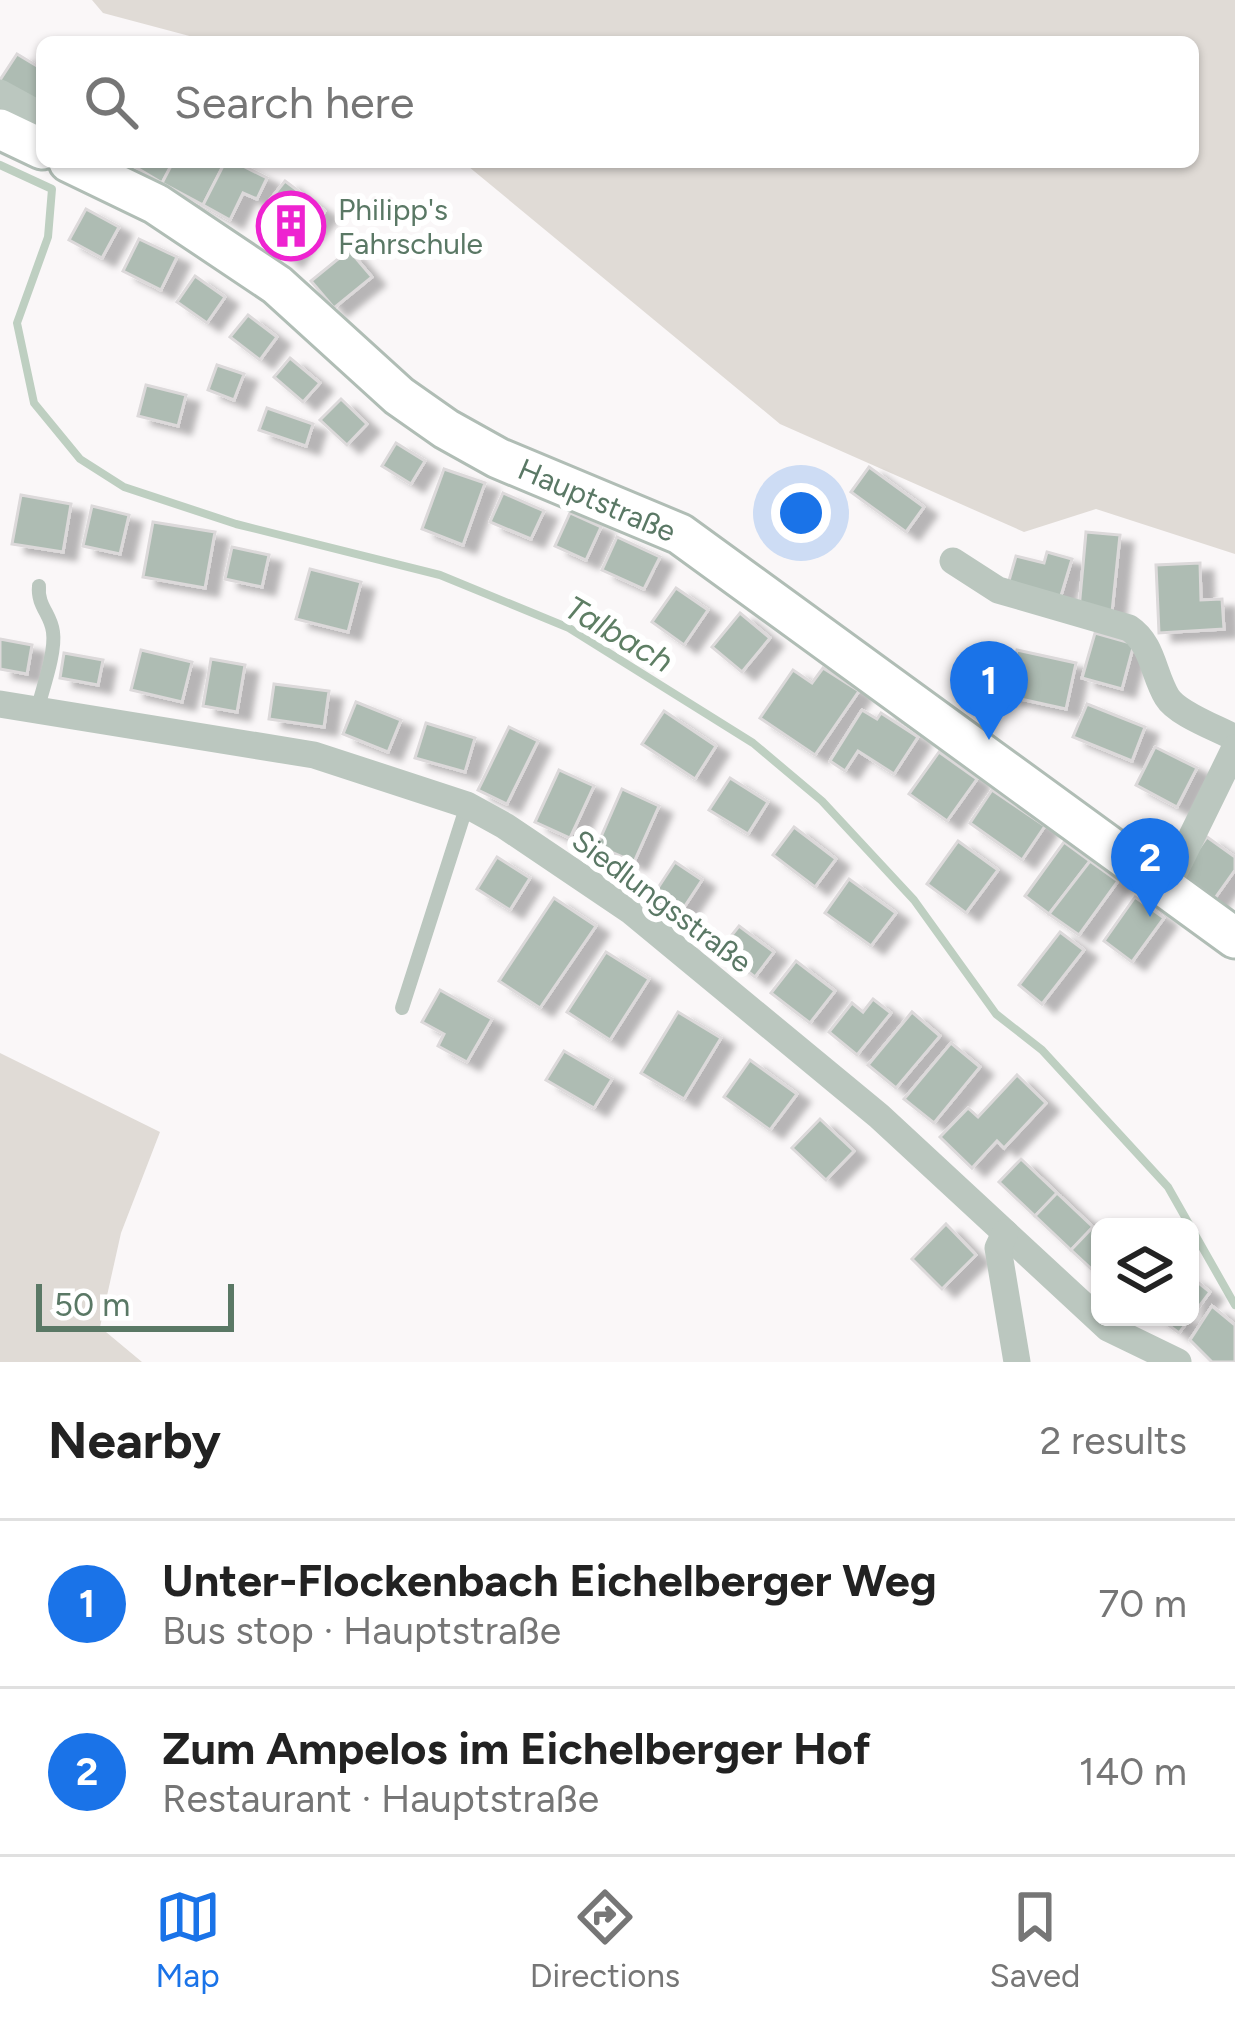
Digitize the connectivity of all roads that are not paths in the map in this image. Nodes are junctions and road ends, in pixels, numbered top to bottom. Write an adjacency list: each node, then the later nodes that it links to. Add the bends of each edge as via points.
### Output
1 (0, 93): 2 (street)
2 (36, 113)
3 (0, 129): 4 (main road)
4 (36, 146)
5 (82, 168): 7 (main road, Hauptstraße)
6 (120, 168): 7 (street)
7 (156, 204): 15 (main road, Hauptstraße, via 278,285 446,429 680,534)
8 (952, 561): 12 (street, via 998,590 1129,628 1168,698)
9 (39, 586): 11 (lane, via 54,639)
10 (0, 704): 11 (street, Siedlungsstraße)
11 (37, 711): 14 (street, Siedlungsstraße, via 314,755)
12 (1235, 738)
13 (1235, 748): 15 (street)
14 (467, 805): 17 (lane); 18 (street, Siedlungsstraße, via 631,911 879,1116)
15 (1167, 886): 16 (main road, Hauptstraße)
16 (1235, 938)
17 (402, 1008)
18 (1005, 1233): 19 (street, via 998,1249); 20 (street, Siedlungsstraße, via 1108,1328)
19 (1017, 1362)
20 (1178, 1362)

